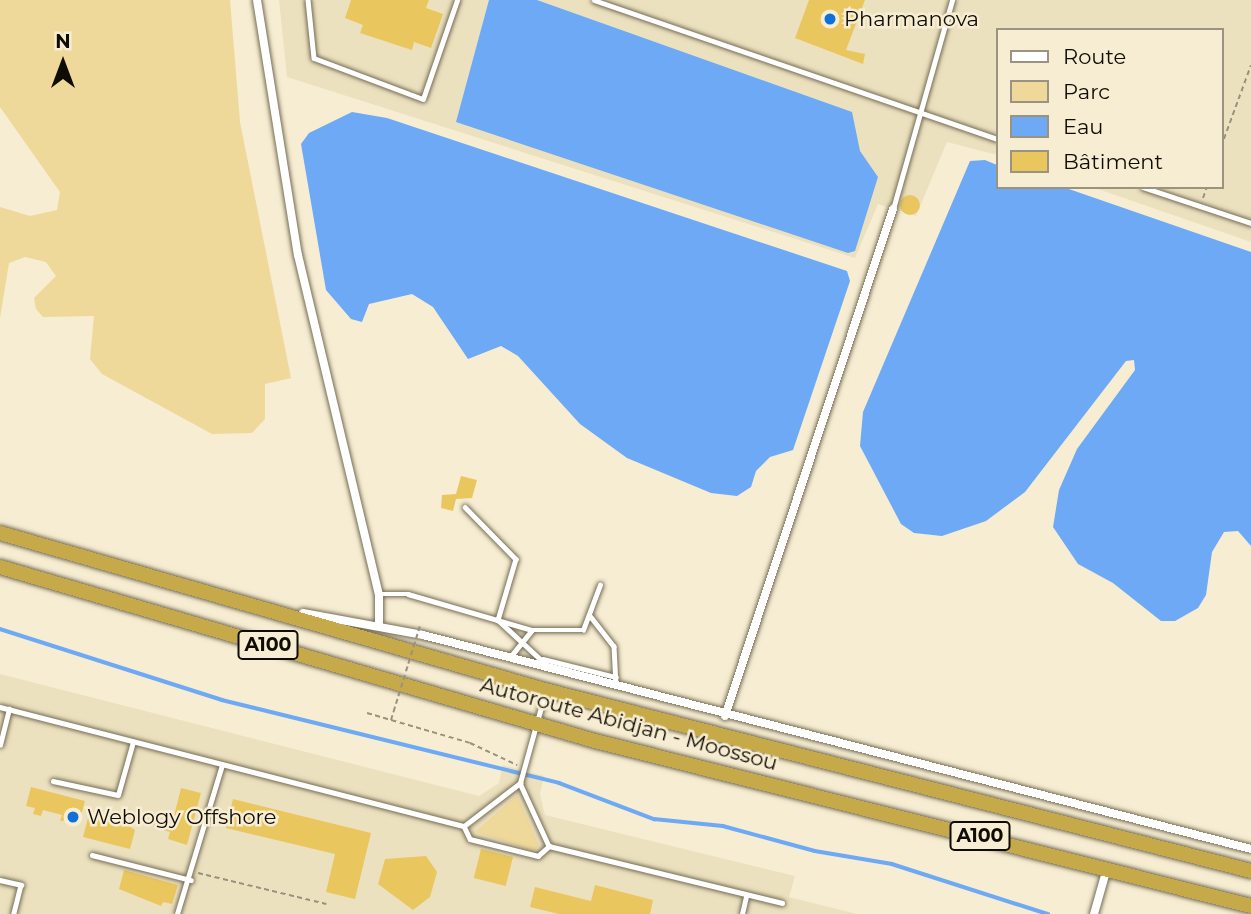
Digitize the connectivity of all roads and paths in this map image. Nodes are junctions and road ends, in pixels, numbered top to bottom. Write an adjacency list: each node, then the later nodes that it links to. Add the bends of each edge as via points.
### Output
1 (257, 0): 20 (street, via 298,255)
2 (307, 0): 3 (lane, via 314,58 423,99)
3 (457, 0)
4 (594, 0): 7 (lane)
5 (952, 0): 7 (lane)
6 (1251, 65): 9 (path)
7 (918, 113): 8 (lane); 13 (lane)
8 (996, 139)
9 (1223, 142)
10 (1149, 189): 12 (lane)
11 (1206, 189): 12 (path)
12 (1200, 206): 14 (lane)
13 (894, 208): 36 (street)
14 (1251, 223)
15 (465, 507): 22 (lane, via 516,559)
16 (0, 533): 17 (highway, Autoroute Abidjan - Moossou / A100)
17 (99, 561): 23 (street, via 310,615); 32 (highway, Autoroute Abidjan - Moossou / A100)
18 (0, 567): 38 (highway, Autoroute Abidjan - Moossou / A100)
19 (600, 585): 21 (lane)
20 (379, 594): 22 (lane, via 408,594); 23 (street)
21 (591, 617): 25 (lane, via 583,630); 30 (lane, via 611,638)
22 (498, 620): 25 (lane); 26 (lane)
23 (379, 625): 27 (street)
24 (421, 626): 37 (path, bridge)
25 (532, 630): 26 (lane)
26 (518, 643): 27 (lane); 28 (lane)
27 (509, 659): 29 (street)
28 (542, 659): 29 (lane); 30 (lane)
29 (552, 670): 31 (street)
30 (616, 677): 31 (lane)
31 (616, 687): 36 (street)
32 (545, 690): 38 (lane); 50 (highway, Autoroute Abidjan - Moossou / A100)
33 (0, 707): 34 (lane)
34 (9, 709): 39 (lane); 40 (lane)
35 (367, 713): 37 (path)
36 (725, 716): 47 (street)
37 (391, 720): 42 (path, via 504,756)
38 (536, 724): 42 (lane); 49 (highway, Autoroute Abidjan - Moossou / A100)
39 (133, 742): 41 (lane); 43 (lane, via 118,795)
40 (0, 746)
41 (222, 765): 45 (lane); 51 (lane)
42 (523, 771): 44 (lane)
43 (53, 781)
44 (520, 783): 45 (lane); 46 (lane)
45 (464, 826): 46 (lane, via 470,839 538,856)
46 (549, 846): 54 (lane)
47 (1251, 849)
48 (92, 855): 53 (lane)
49 (1107, 868): 57 (highway, Autoroute Abidjan - Moossou / A100); 61 (street)
50 (1251, 871)
51 (193, 872): 53 (lane); 56 (path)
52 (0, 880): 58 (lane, via 21,886)
53 (191, 880): 59 (lane)
54 (746, 896): 55 (lane); 60 (lane)
55 (782, 903)
56 (326, 904)
57 (1251, 906)
58 (14, 914)
59 (177, 914)
60 (742, 914)
61 (1094, 914)

